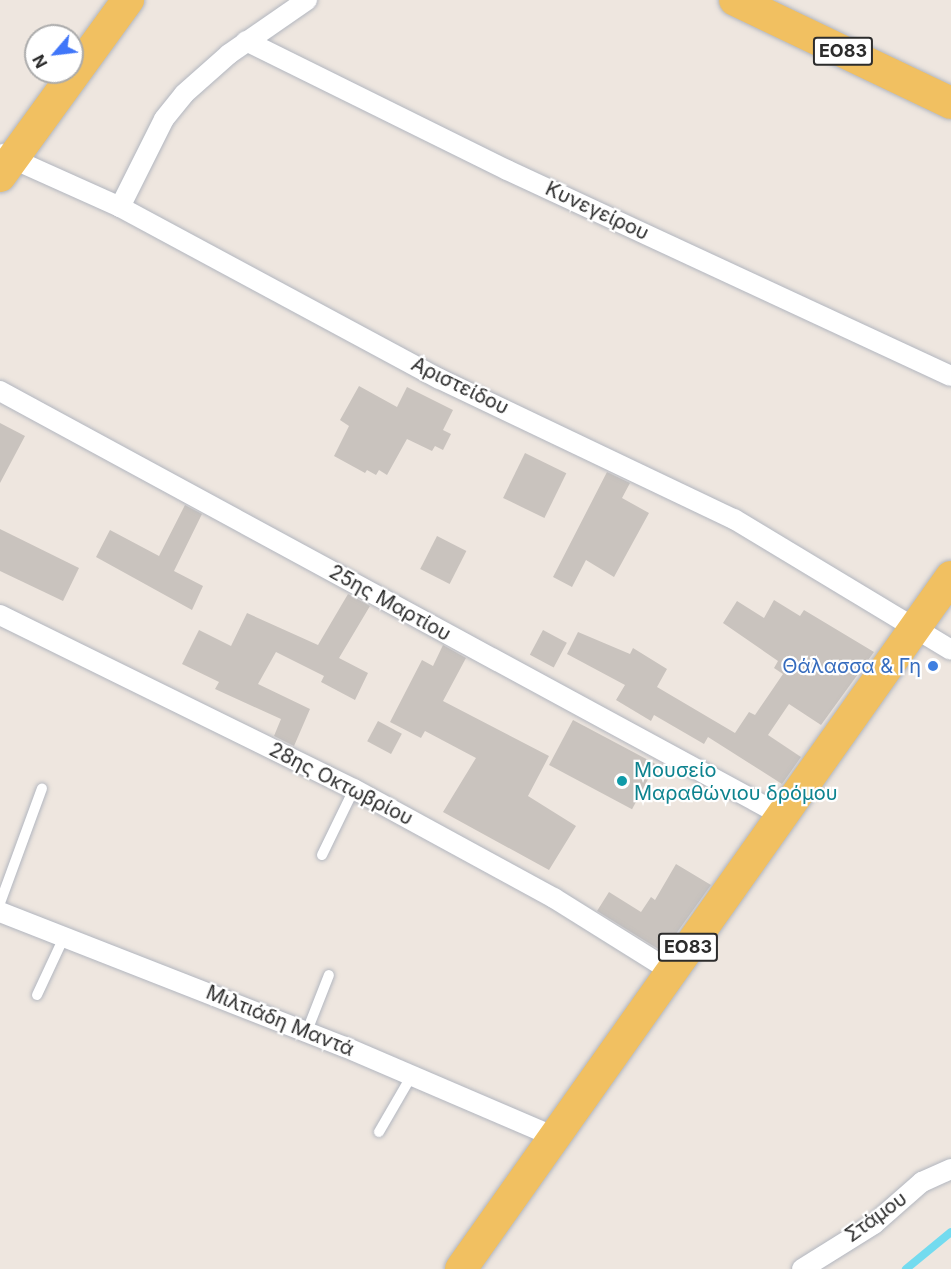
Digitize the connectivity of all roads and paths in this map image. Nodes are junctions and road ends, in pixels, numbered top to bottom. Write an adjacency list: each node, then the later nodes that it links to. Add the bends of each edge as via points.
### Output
1 (128, 0): 6 (main road)
2 (307, 0): 4 (street)
3 (735, 0): 5 (main road, ΕΟ83)
4 (246, 41): 7 (street, via 172,107); 8 (street, Κυνεγείρου, via 507,170)
5 (951, 103)
6 (4, 163): 7 (street, Αριστείδου)
7 (120, 207): 12 (street, Αριστείδου, via 440,379 734,519)
8 (951, 376)
9 (0, 391): 16 (street, 25ης Μαρτίου)
10 (951, 578): 12 (main road, ΕΟ83)
11 (0, 615): 15 (street, 28ης Οκτωβρίου)
12 (916, 626): 13 (street); 16 (main road, ΕΟ83)
13 (951, 650)
14 (42, 788): 18 (lane)
15 (354, 789): 17 (lane); 21 (street, 28ης Οκτωβρίου, via 554,898)
16 (781, 815): 21 (main road, ΕΟ83)
17 (322, 855)
18 (0, 903)
19 (0, 912): 20 (street, Μιλτιάδη Μαντά)
20 (64, 936): 23 (lane); 24 (street, Μιλτιάδη Μαντά)
21 (671, 971): 27 (main road, ΕΟ83)
22 (329, 975): 24 (lane)
23 (37, 995)
24 (307, 1031): 25 (street, Μιλτιάδη Μαντά)
25 (412, 1075): 26 (lane); 27 (street, Μιλτιάδη Μαντά)
26 (379, 1132)
27 (557, 1138): 29 (main road, ΕΟ83)
28 (951, 1169): 30 (street, Στάμου, via 922,1182 874,1224)
29 (461, 1269)
30 (802, 1269)

